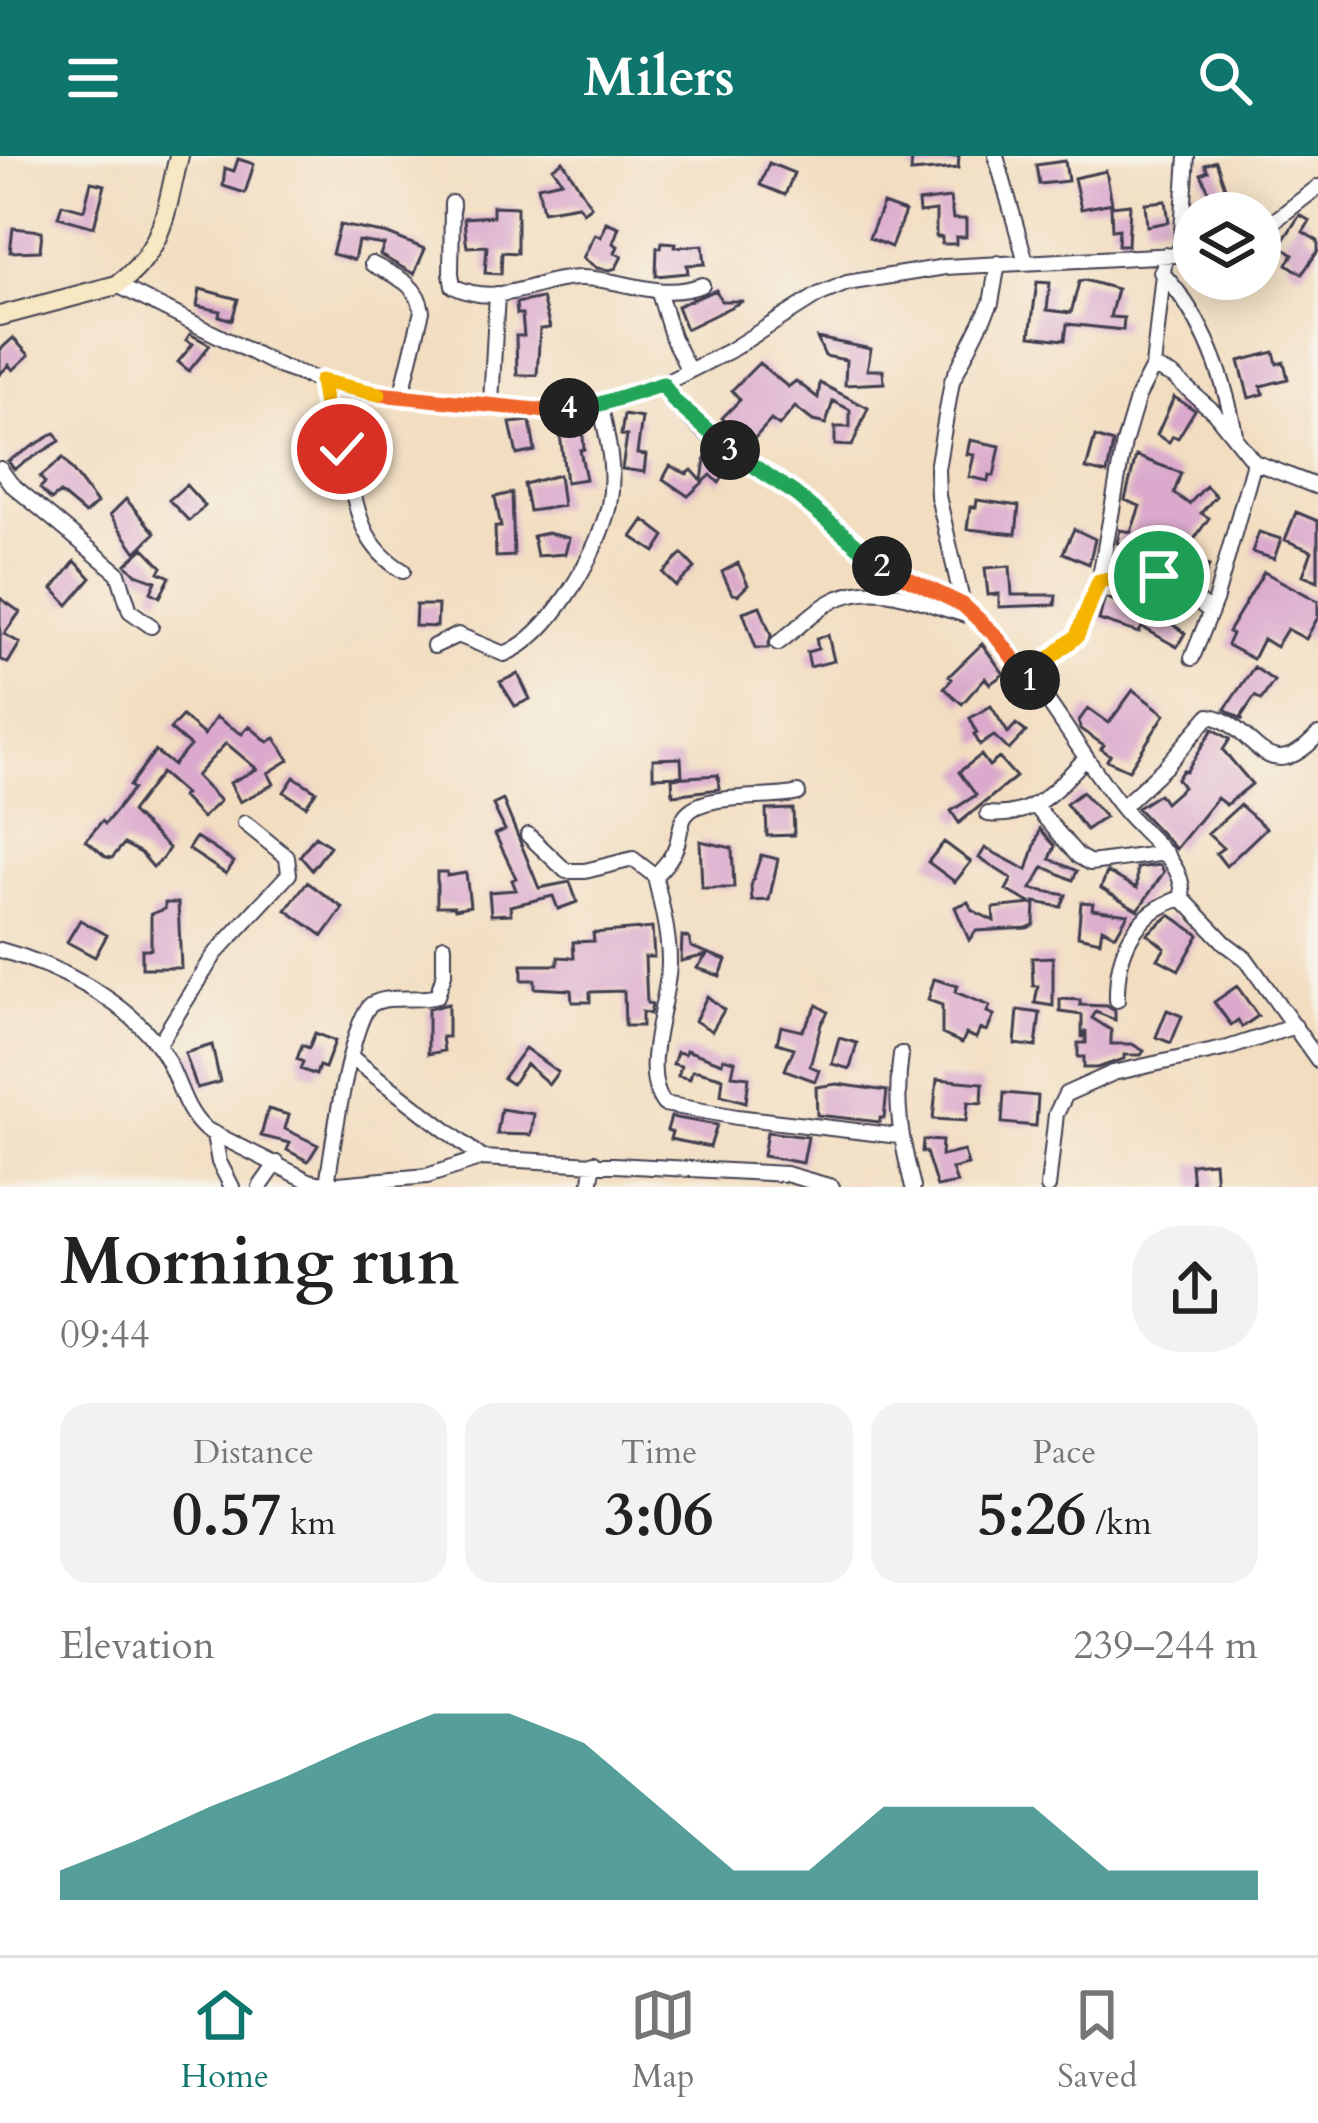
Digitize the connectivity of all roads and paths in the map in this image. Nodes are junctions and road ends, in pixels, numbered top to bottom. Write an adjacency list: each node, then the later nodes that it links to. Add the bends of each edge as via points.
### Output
1 (179, 156): 13 (street, via 162,226)
2 (996, 156): 9 (street)
3 (1187, 156): 7 (street, via 1183,230)
4 (1318, 187): 6 (street)
5 (452, 203): 16 (street, via 454,286)
6 (1281, 216)
7 (1170, 255): 8 (street); 9 (street); 12 (street)
8 (1173, 255)
9 (1026, 262): 10 (street)
10 (998, 263): 19 (street, via 847,283); 31 (street, via 991,303 952,381 937,469)
11 (372, 264): 22 (street, via 420,300)
12 (1161, 272): 18 (street); 25 (street, via 1205,333)
13 (117, 285): 17 (street); 20 (street)
14 (702, 285): 15 (street)
15 (659, 293): 16 (street, via 577,278); 19 (street)
16 (497, 294): 23 (street)
17 (0, 316)
18 (1153, 367): 25 (street); 30 (street, via 1124,443)
19 (689, 371): 21 (street)
20 (321, 381): 22 (street); 29 (street, via 367,535 381,558)
21 (663, 384): 24 (street); 31 (street, via 745,462 880,564)
22 (401, 397): 23 (street)
23 (491, 403): 24 (street, via 547,411)
24 (600, 404): 36 (street, via 612,474 608,507 546,626 504,654 458,635)
25 (1235, 436): 26 (street)
26 (1254, 462): 28 (street); 32 (street)
27 (0, 469): 34 (street, via 118,573 130,610)
28 (1318, 488)
29 (403, 572)
30 (1099, 581): 32 (street, via 1134,585 1168,577); 38 (street, via 1077,636)
31 (963, 605): 33 (street)
32 (1211, 612): 37 (street)
33 (976, 617): 35 (street, via 871,590 839,597); 38 (street)
34 (151, 626)
35 (778, 643)
36 (434, 646)
37 (1192, 658)
38 (1032, 682): 40 (street)
39 (1314, 746): 43 (street, via 1273,758 1209,716)
40 (1085, 758): 42 (street); 43 (street)
41 (798, 793): 48 (street, via 689,809 676,849)
42 (1035, 806): 44 (street); 47 (street, via 1090,863)
43 (1122, 808): 47 (street)
44 (988, 814)
45 (244, 823): 54 (street, via 287,857 290,874 215,953)
46 (528, 835): 48 (street, via 566,871 633,859)
47 (1166, 853): 49 (street)
48 (655, 876): 59 (street, via 669,960 656,1051 659,1100)
49 (1182, 898): 52 (street, via 1149,915 1123,947); 53 (street, via 1246,958)
50 (443, 946): 56 (street, via 437,996 370,1005)
51 (0, 950): 54 (street, via 103,997)
52 (1117, 1000)
53 (1295, 1026): 57 (street); 70 (street, via 1113,1073 1066,1094 1056,1114)
54 (158, 1045): 58 (street, via 193,1116)
55 (901, 1054): 59 (street)
56 (352, 1058): 60 (street); 64 (street)
57 (1318, 1060)
58 (214, 1135): 62 (street); 65 (street)
59 (898, 1136): 69 (street)
60 (482, 1158): 61 (street); 64 (street, via 428,1176)
61 (594, 1162): 67 (street); 68 (street, via 786,1174)
62 (278, 1163): 63 (street); 66 (street)
63 (308, 1184): 64 (street)
64 (327, 1185)
65 (232, 1187)
66 (260, 1187)
67 (590, 1187)
68 (832, 1187)
69 (913, 1187)
70 (1048, 1187)

